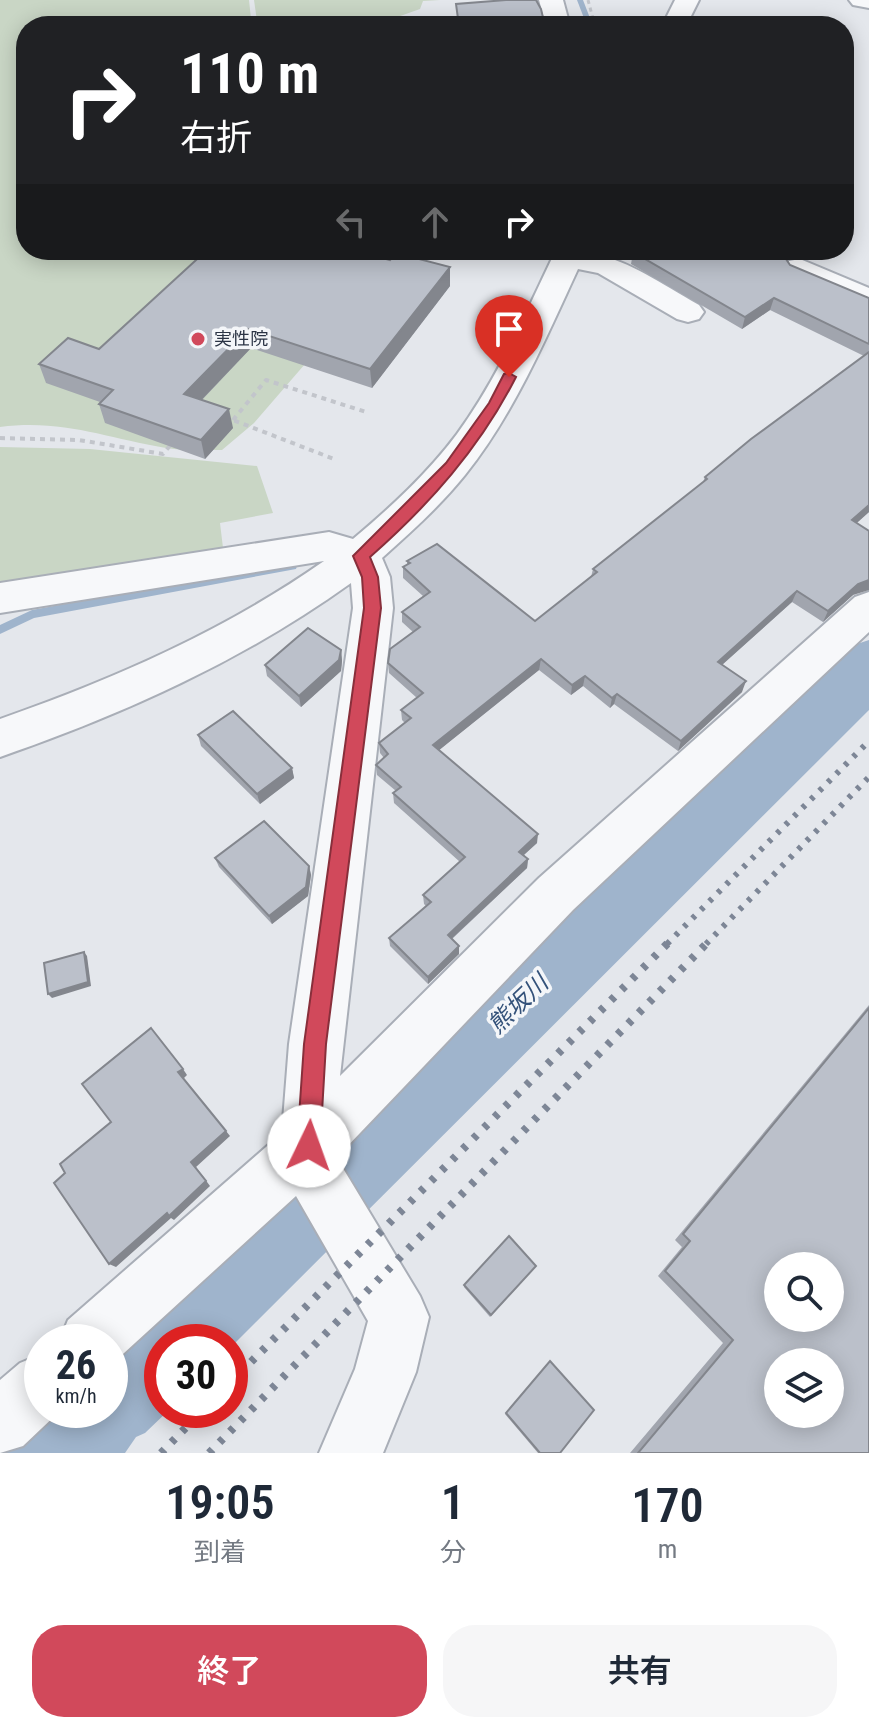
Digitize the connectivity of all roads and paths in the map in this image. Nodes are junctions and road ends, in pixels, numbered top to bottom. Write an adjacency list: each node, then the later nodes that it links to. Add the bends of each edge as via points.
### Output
1 (861, 0): 2 (street)
2 (869, 1)
3 (566, 260): 14 (street, via 524,351 481,424 451,467)
4 (590, 260): 7 (street)
5 (800, 268): 6 (street)
6 (869, 300)
7 (688, 312)
8 (366, 412): 10 (path, via 266,380)
9 (222, 416): 10 (path)
10 (233, 420): 13 (path)
11 (182, 431): 12 (path, via 163,454 79,440)
12 (0, 438)
13 (334, 459)
14 (361, 556): 15 (street, via 329,546 310,547); 17 (street, via 191,661); 18 (street, via 370,577 373,608 315,1044)
15 (0, 598)
16 (869, 608): 18 (street, via 556,894)
17 (0, 738)
18 (319, 1177): 19 (street); 22 (street, via 399,1317 385,1372)
19 (115, 1324)
20 (24, 1401): 21 (street)
21 (0, 1423)
22 (351, 1453)

